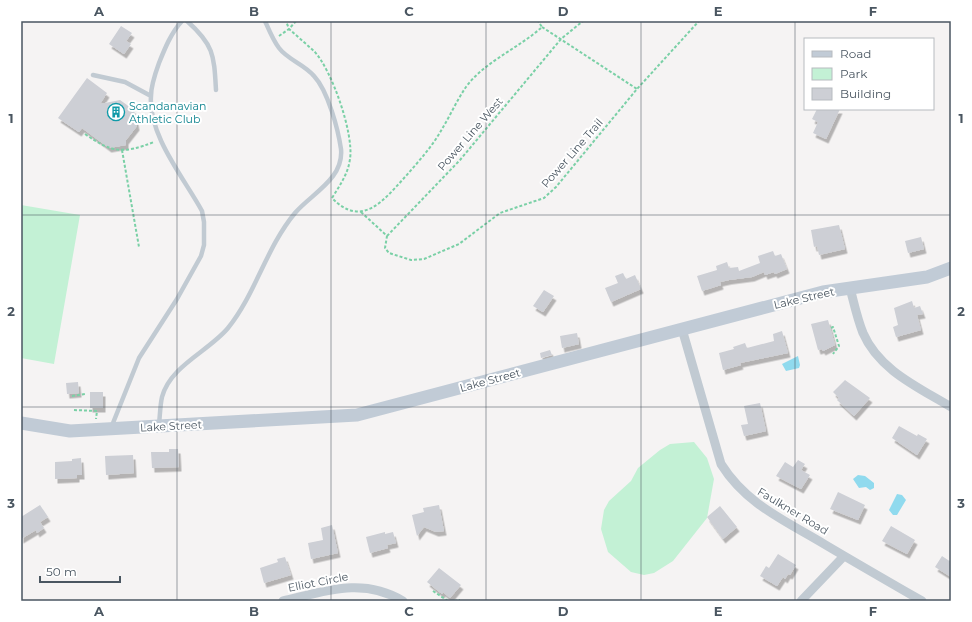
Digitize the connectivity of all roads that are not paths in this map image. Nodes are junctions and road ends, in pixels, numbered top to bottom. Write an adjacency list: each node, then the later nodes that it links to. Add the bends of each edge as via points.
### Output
1 (182, 21): 6 (lane, via 164,50)
2 (187, 21): 5 (lane, via 208,44 214,59)
3 (265, 21): 12 (lane, via 279,48 302,64 322,86 337,133 341,150 340,162 323,188 295,213 277,238 248,298 227,328 169,381 162,397)
4 (93, 75): 6 (lane, via 125,82)
5 (216, 90)
6 (150, 96): 13 (lane, via 161,140 202,211 204,245 196,266 138,358)
7 (951, 268): 8 (main road, Lake Street, via 927,277)
8 (850, 288): 9 (main road, Lake Street, via 823,292); 10 (street, via 864,334 880,360 905,380)
9 (682, 329): 12 (main road, Lake Street, via 357,415); 14 (street, Faulkner Road, via 721,464 731,481 749,499)
10 (951, 407)
11 (21, 423): 13 (main road, Lake Street, via 70,431)
12 (159, 426): 13 (main road, Lake Street)
13 (110, 429)
14 (844, 556): 17 (street); 18 (street, Faulkner Road)
15 (283, 601): 16 (street, Elliot Circle, via 335,589 357,587 379,590)
16 (403, 601)
17 (801, 601)
18 (922, 601)

